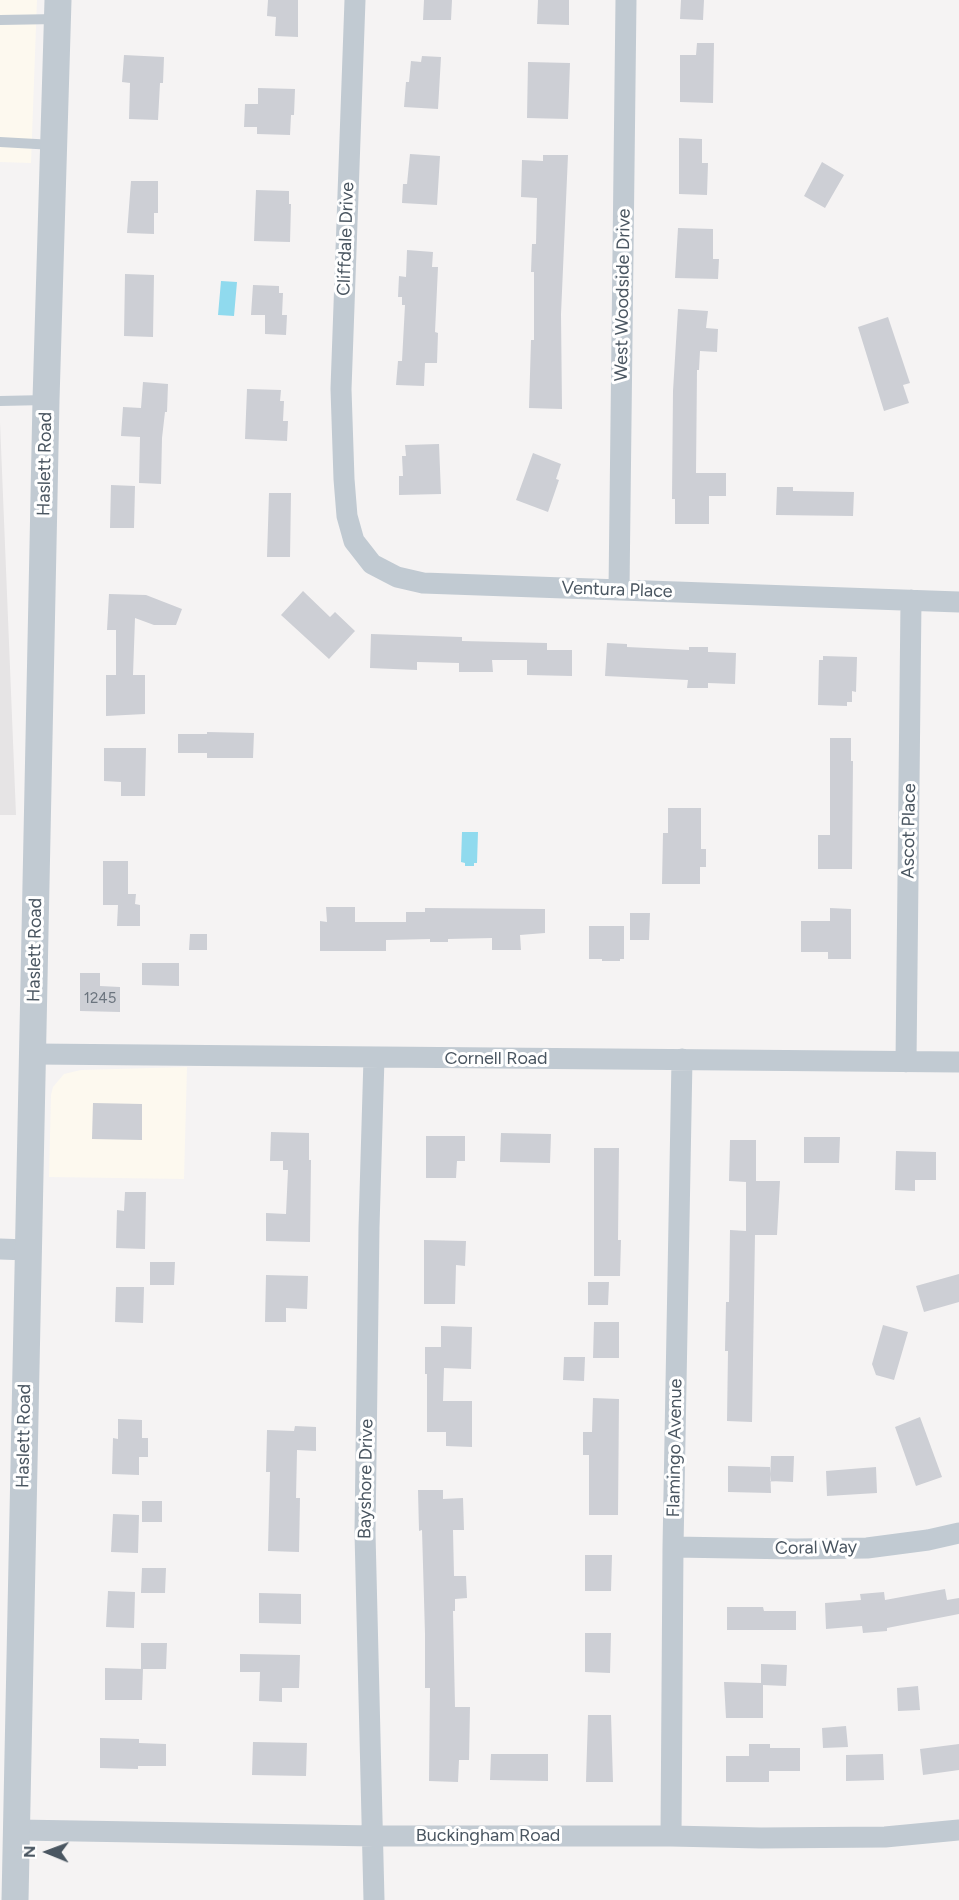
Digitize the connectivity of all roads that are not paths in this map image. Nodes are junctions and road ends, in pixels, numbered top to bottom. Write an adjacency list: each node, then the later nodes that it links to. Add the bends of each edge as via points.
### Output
1 (355, 0): 9 (street, Cliffdale Drive, via 341,389)
2 (626, 0): 10 (street, West Woodside Drive)
3 (57, 10): 4 (lane); 6 (street, Haslett Road)
4 (0, 20)
5 (0, 142): 6 (lane)
6 (54, 146): 7 (street, Haslett Road)
7 (46, 400): 8 (lane); 13 (street, Haslett Road)
8 (0, 401)
9 (344, 478): 10 (street, Ventura Place, via 354,542 384,572 423,583)
10 (619, 590): 11 (street, Ventura Place)
11 (912, 600): 12 (street, Ventura Place); 16 (street, Ascot Place)
12 (959, 602)
13 (33, 1054): 14 (street, Cornell Road); 19 (street, Haslett Road)
14 (374, 1058): 15 (street, Cornell Road); 24 (street, Bayshore Drive, via 365,1533)
15 (682, 1059): 16 (street, Cornell Road); 21 (street, Flamingo Avenue)
16 (906, 1062): 17 (street, Cornell Road)
17 (959, 1062)
18 (0, 1249): 19 (street)
19 (27, 1250): 22 (street, Haslett Road)
20 (959, 1533): 21 (street, Coral Way, via 867,1548)
21 (673, 1548): 25 (street, Flamingo Avenue)
22 (18, 1830): 24 (street, Buckingham Road); 26 (street, Haslett Road)
23 (959, 1830): 25 (street, Buckingham Road, via 885,1837)
24 (374, 1836): 25 (street, Buckingham Road); 27 (street, Bayshore Drive)
25 (671, 1836)
26 (15, 1900)
27 (374, 1900)

